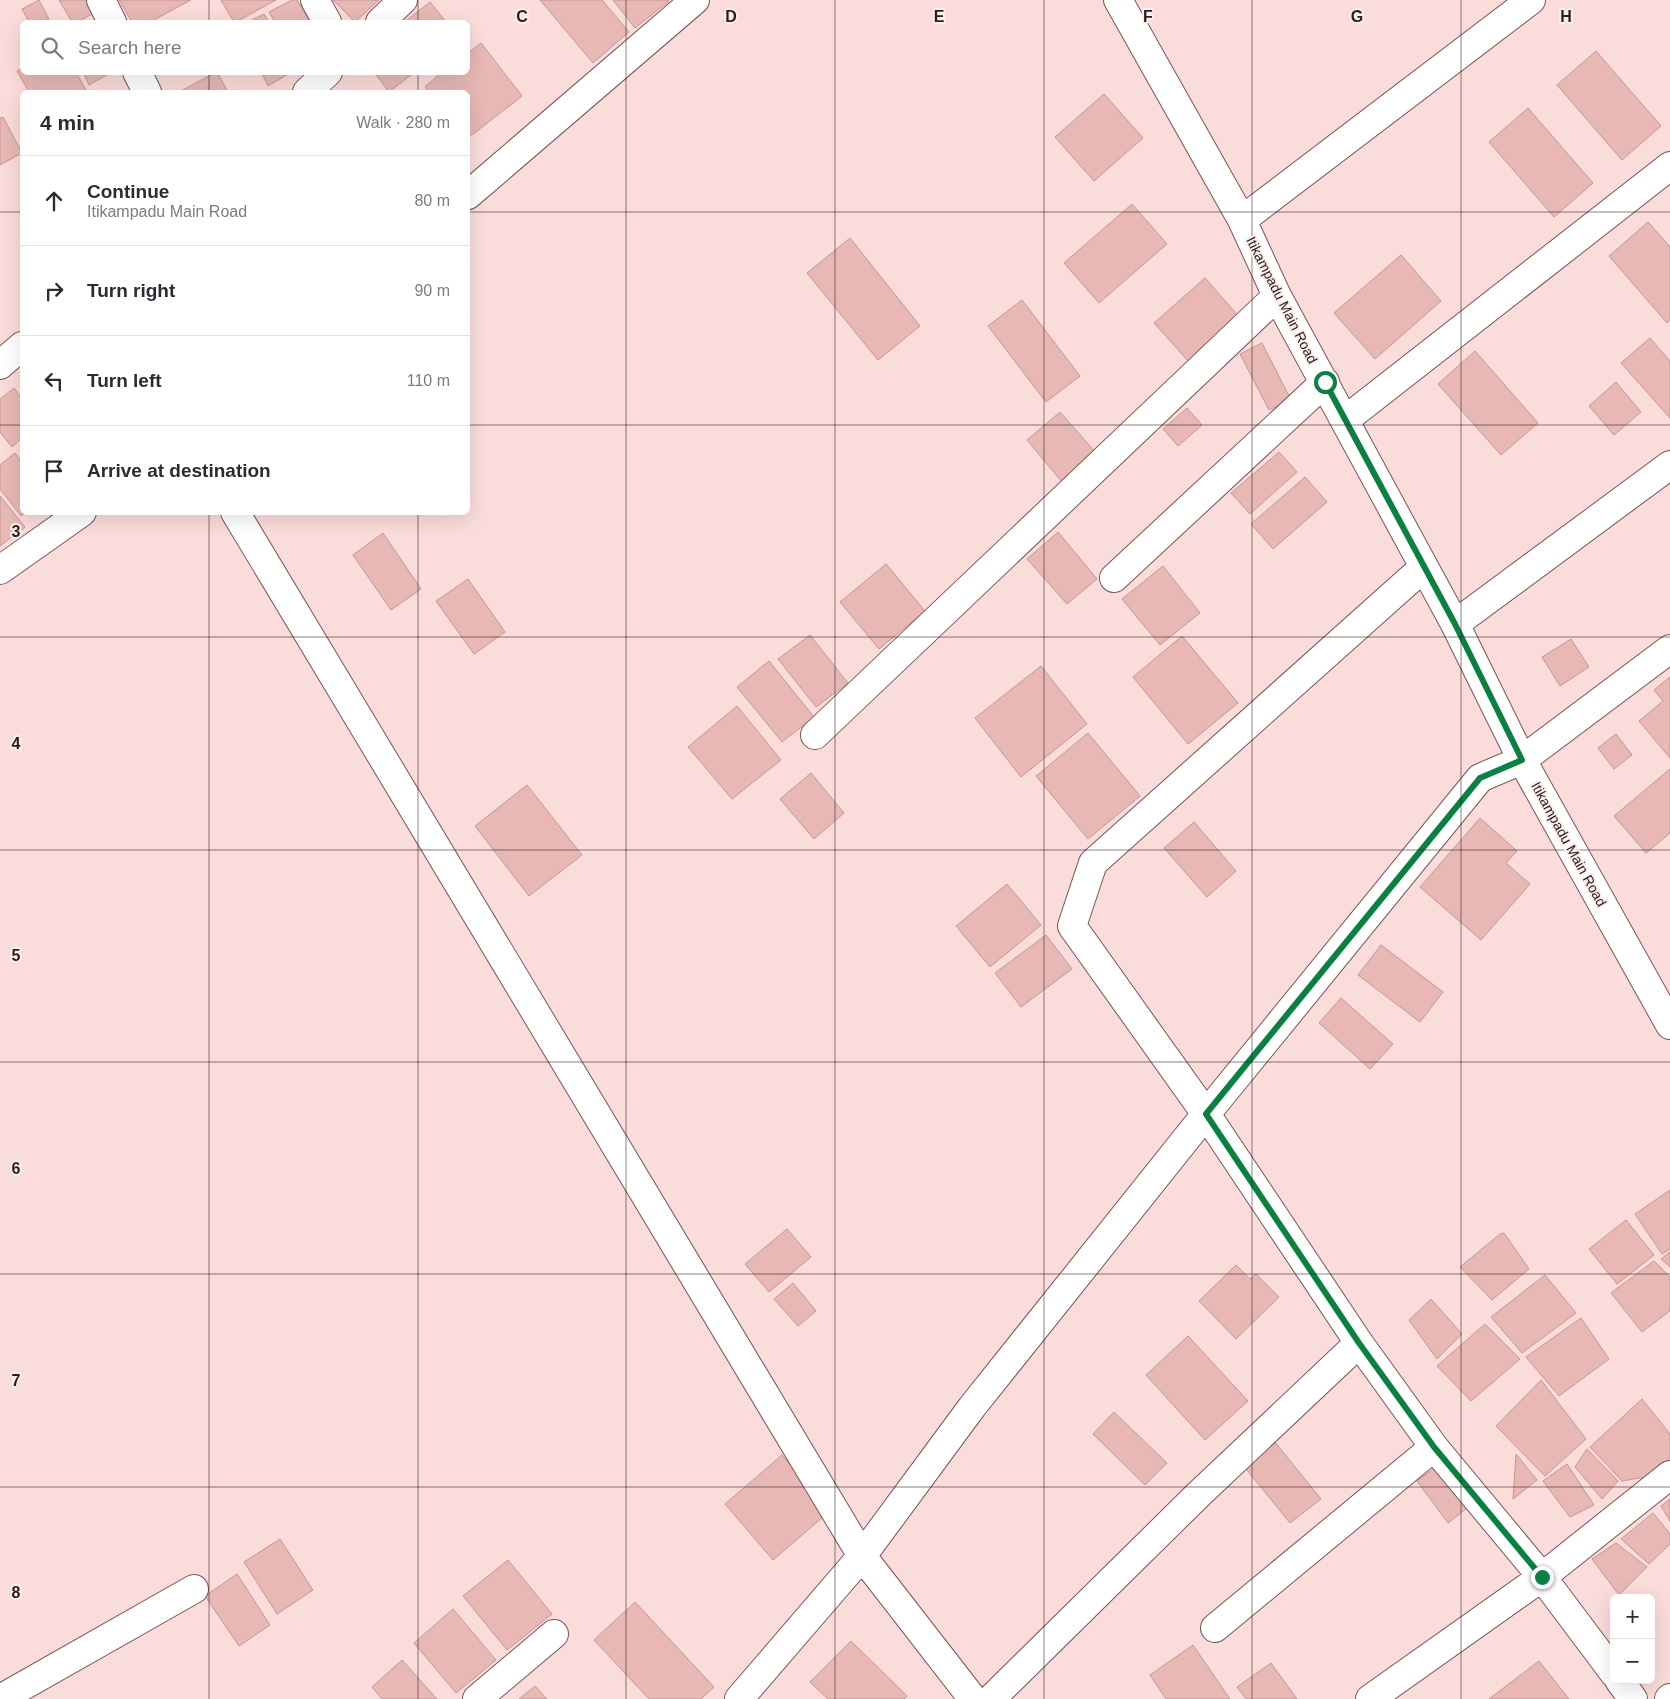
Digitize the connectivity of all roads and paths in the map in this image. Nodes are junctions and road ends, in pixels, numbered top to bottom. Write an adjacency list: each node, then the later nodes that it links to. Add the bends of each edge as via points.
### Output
1 (101, 0): 7 (street)
2 (315, 0): 8 (street)
3 (403, 0): 9 (street)
4 (695, 0): 15 (street)
5 (1118, 0): 16 (street, Itikampadu Main Road)
6 (1531, 0): 16 (street)
7 (111, 20)
8 (325, 20)
9 (382, 20)
10 (138, 75): 12 (street)
11 (325, 75): 13 (street)
12 (146, 90)
13 (308, 90)
14 (1670, 166): 21 (street)
15 (470, 193)
16 (1242, 220): 17 (street, Itikampadu Main Road)
17 (1277, 296): 20 (street, Itikampadu Main Road); 30 (street)
18 (20, 348): 19 (street)
19 (0, 365)
20 (1325, 382): 21 (street, Itikampadu Main Road); 27 (street)
21 (1344, 420): 25 (street, Itikampadu Main Road)
22 (1670, 465): 28 (street)
23 (78, 515): 26 (street)
24 (237, 515): 37 (street)
25 (1424, 567): 28 (street, Itikampadu Main Road); 33 (street, via 1093,863 1072,926)
26 (0, 570)
27 (1114, 578)
28 (1455, 624): 31 (street, Itikampadu Main Road)
29 (1670, 649): 31 (street)
30 (815, 736)
31 (1522, 760): 32 (street, Itikampadu Main Road); 33 (street, via 1480,778)
32 (1670, 1025)
33 (1206, 1114): 34 (street); 37 (street, via 972,1407)
34 (1359, 1343): 35 (street); 48 (street, via 1198,1495)
35 (1434, 1447): 38 (street); 40 (street)
36 (1670, 1475): 38 (street)
37 (862, 1556): 46 (street); 47 (street)
38 (1542, 1577): 42 (street); 49 (street)
39 (194, 1589): 44 (street)
40 (1215, 1628)
41 (554, 1634): 45 (street)
42 (1610, 1668)
43 (1622, 1684): 50 (street)
44 (0, 1699)
45 (477, 1699)
46 (739, 1699)
47 (973, 1699)
48 (991, 1699)
49 (1370, 1699)
50 (1633, 1699)

